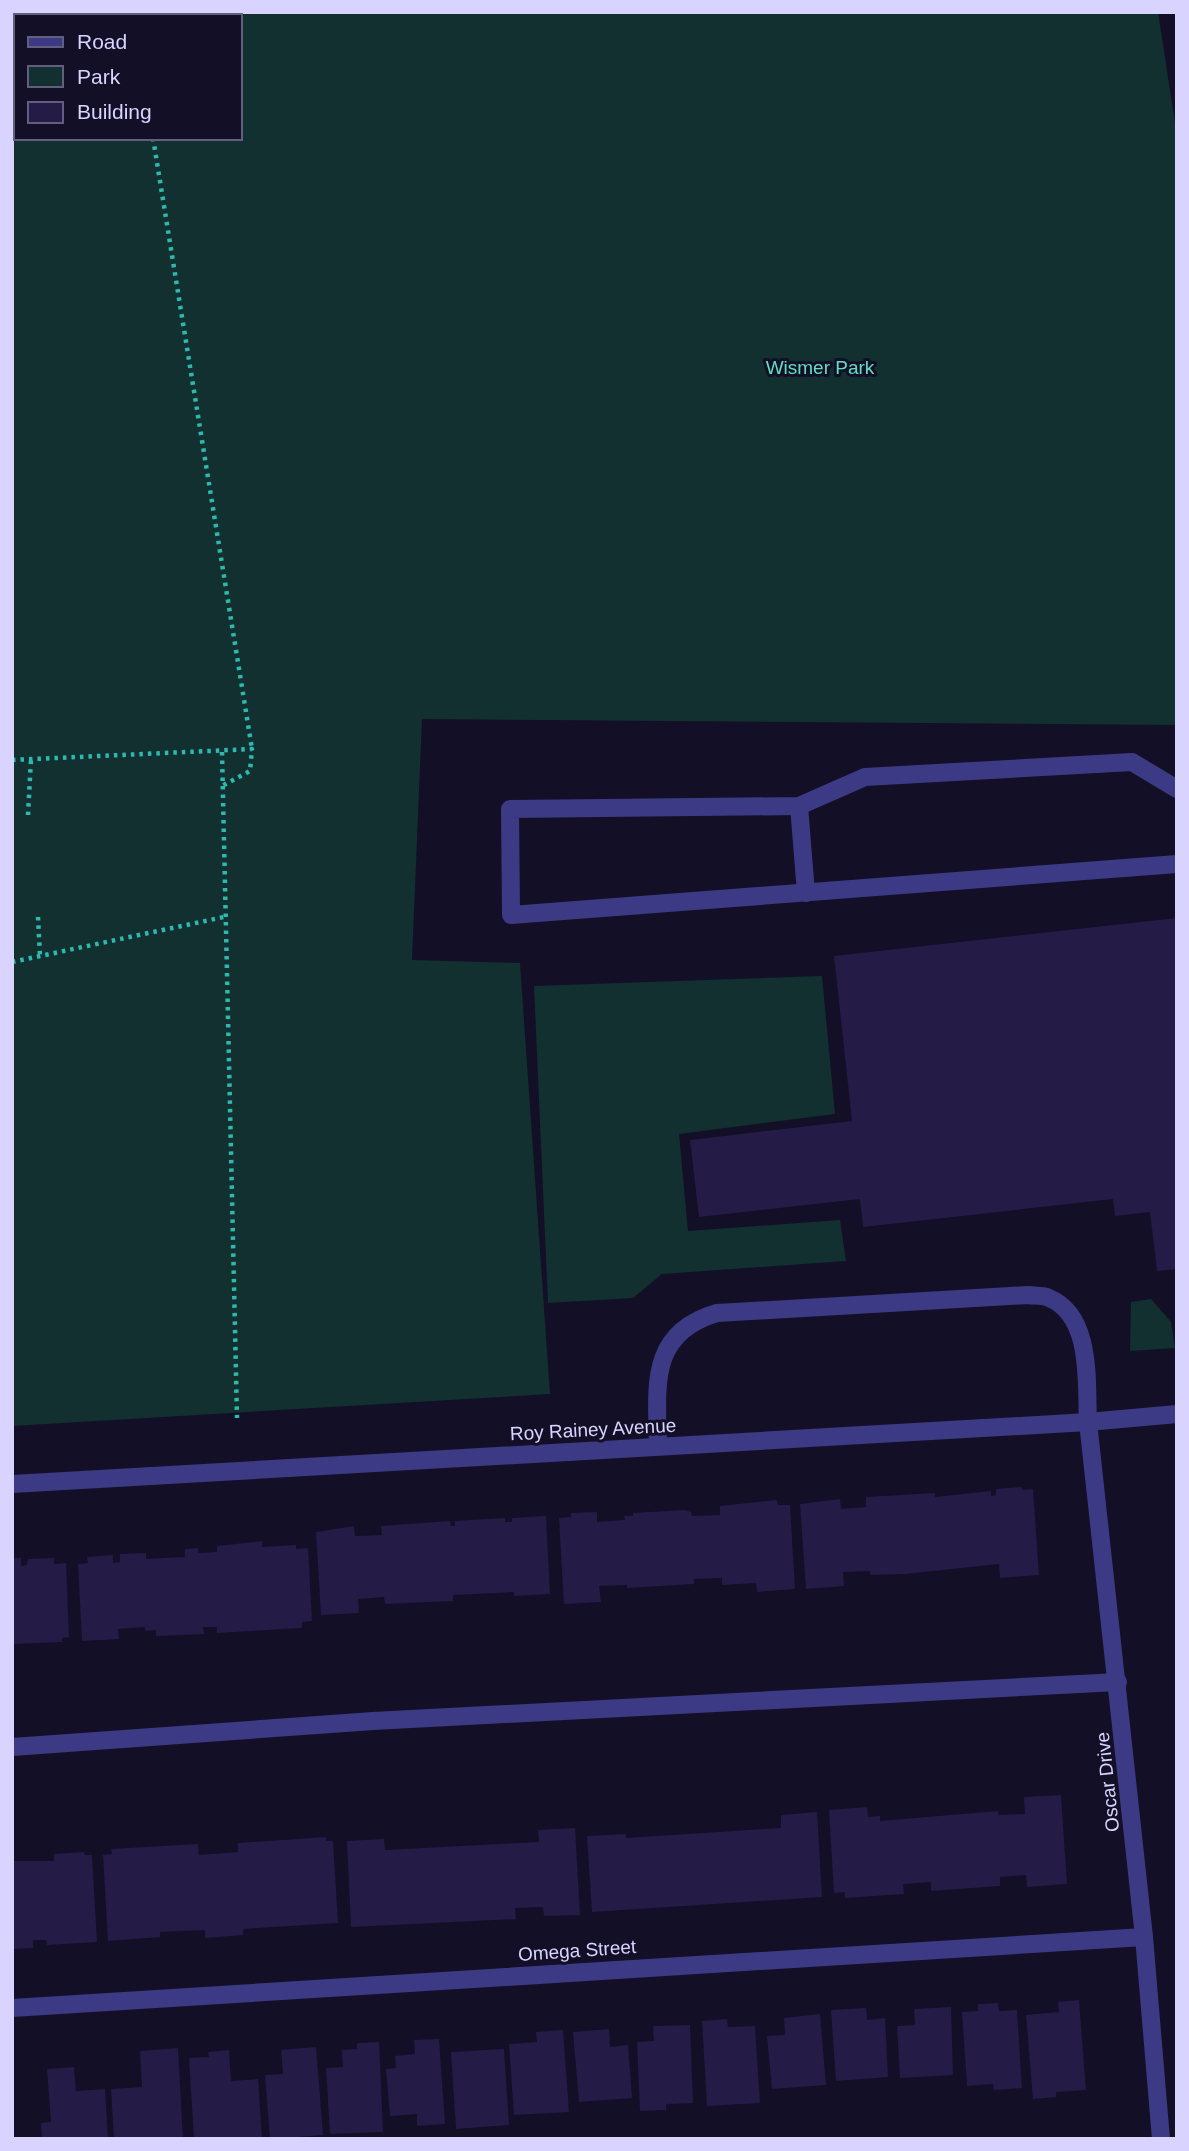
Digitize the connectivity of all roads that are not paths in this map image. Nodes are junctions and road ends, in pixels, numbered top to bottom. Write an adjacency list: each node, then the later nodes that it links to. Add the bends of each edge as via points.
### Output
1 (1177, 789): 2 (street, via 1132,762 865,777)
2 (799, 806): 4 (street); 4 (street, via 510,808 511,915)
3 (1177, 863): 4 (street)
4 (806, 893)
5 (1177, 1414): 6 (street, Roy Rainey Avenue)
6 (1088, 1422): 7 (street, Roy Rainey Avenue); 7 (street, Oscar Drive, via 1084,1347 1064,1308 1049,1297 974,1298 717,1313 693,1320 668,1346 660,1364); 9 (street, Oscar Drive)
7 (658, 1446): 8 (street, Roy Rainey Avenue)
8 (12, 1484)
9 (1118, 1682): 10 (street, via 373,1721); 11 (street, Oscar Drive)
10 (12, 1747)
11 (1144, 1937): 12 (street, Omega Street); 13 (street, Oscar Drive)
12 (12, 2008)
13 (1161, 2139)

